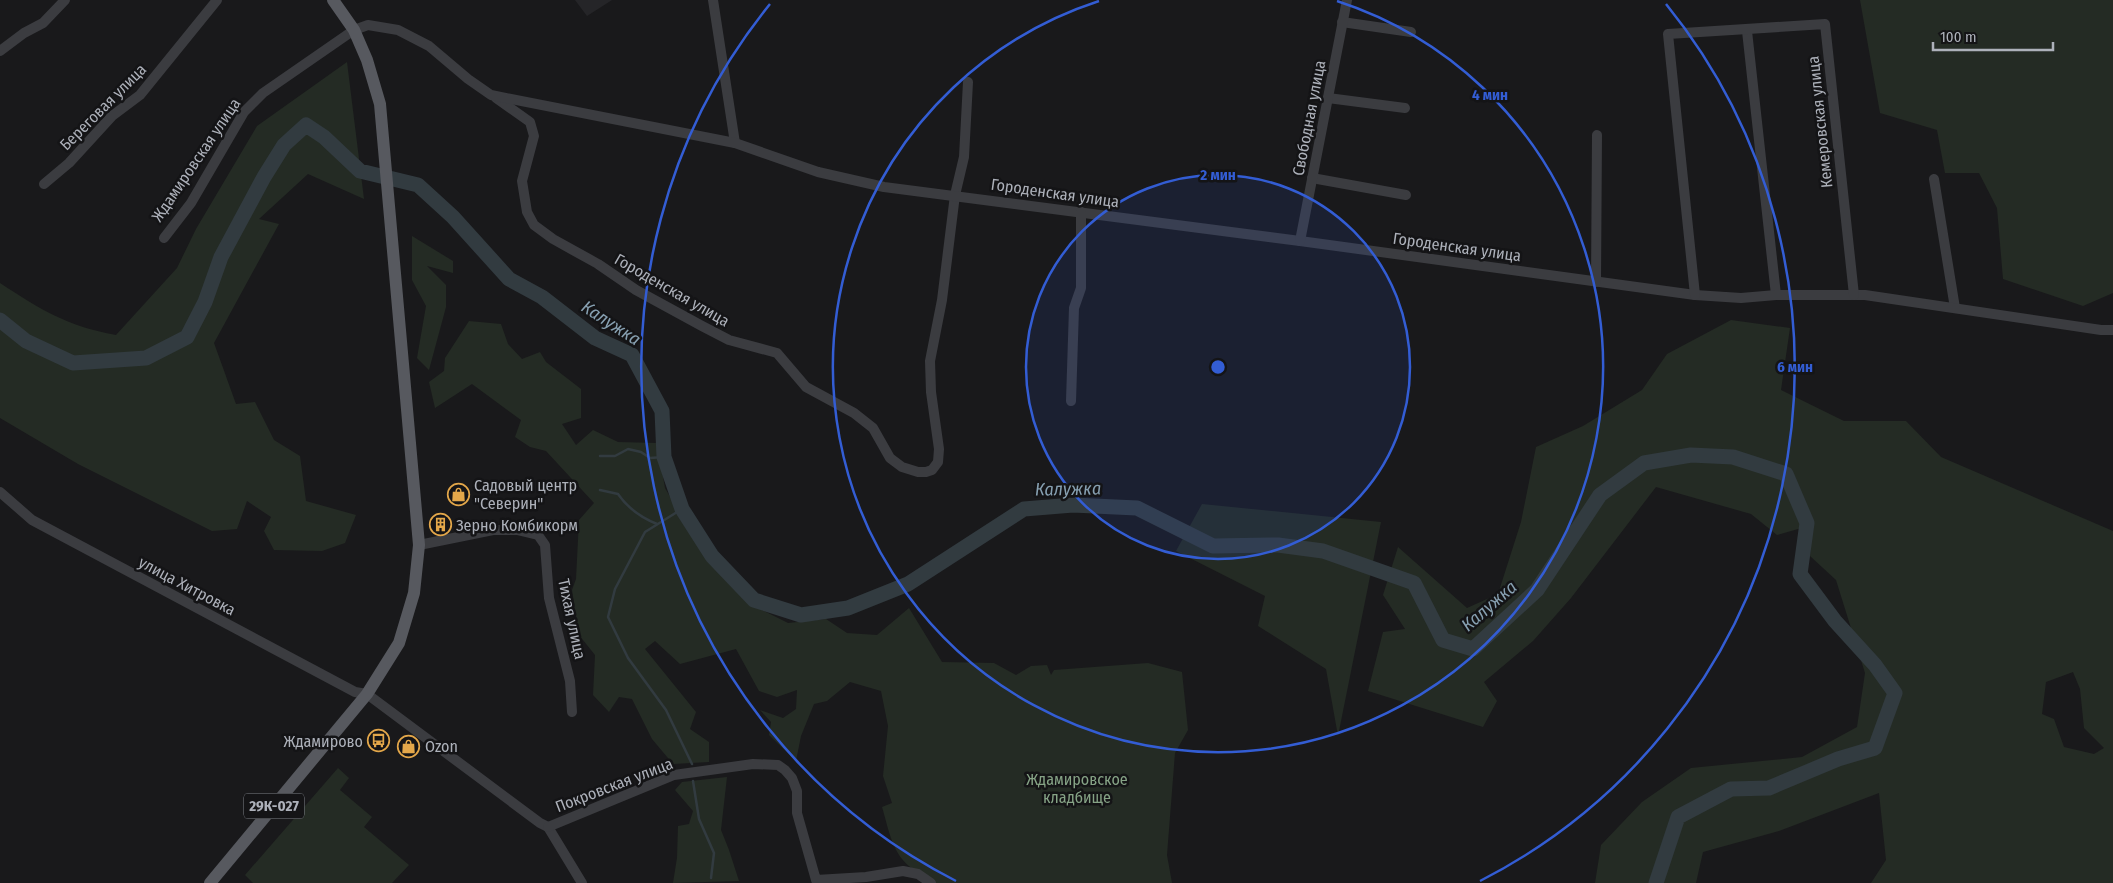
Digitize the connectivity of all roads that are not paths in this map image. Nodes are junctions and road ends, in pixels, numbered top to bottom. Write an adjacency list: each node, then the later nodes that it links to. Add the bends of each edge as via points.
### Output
1 (65, 0): 10 (street, via 43,23)
2 (217, 0): 19 (street, Береговая улица, via 140,95 112,116 69,163)
3 (333, 0): 7 (main road)
4 (713, 0): 16 (street)
5 (1346, 0): 6 (street, Свободная улица)
6 (1342, 22): 9 (street); 13 (street, Свободная улица)
7 (354, 30): 12 (street, Городенская улица, via 368,25 398,30 429,46); 23 (street, Ждамировская улица, via 262,93 244,112 190,203); 33 (main road, via 380,104)
8 (1747, 31): 26 (street); 27 (street, Кемеровская улица, via 1825,24); 28 (street, Кемеровская улица, via 1668,34)
9 (1411, 32)
10 (0, 51)
11 (968, 82): 20 (street, Городенская улица, via 964,157)
12 (491, 94): 16 (street, Городенская улица); 20 (street, Городенская улица, via 530,122 534,136 522,181 527,212 534,225 636,290 702,326 729,340 777,353 806,387 854,413 873,428 890,458 902,467 918,472 932,470 938,462 930,361 942,300)
13 (1328, 98): 14 (street); 17 (street, Свободная улица)
14 (1405, 108)
15 (1597, 135): 25 (street)
16 (735, 143): 20 (street, Городенская улица, via 818,172 884,187)
17 (1312, 178): 21 (street); 24 (street, Свободная улица)
18 (1934, 179): 29 (street)
19 (44, 184)
20 (955, 195): 22 (street, Городенская улица)
21 (1406, 195)
22 (1081, 212): 24 (street, Городенская улица); 31 (street, via 1081,288 1074,308)
23 (164, 238)
24 (1300, 241): 25 (street, Городенская улица)
25 (1596, 282): 28 (street, Городенская улица)
26 (1776, 295): 27 (street, Городенская улица); 28 (street, Городенская улица, via 1740,298)
27 (1854, 295): 29 (street, Городенская улица)
28 (1695, 296)
29 (1955, 308): 30 (street, Городенская улица)
30 (2113, 330)
31 (1071, 401)
32 (0, 492): 34 (street, улица Хитровка, via 32,520 355,692)
33 (419, 545): 34 (main road, via 414,593 399,643); 35 (street, Тихая улица, via 493,530 517,530 538,535 546,546 549,598 570,681)
34 (367, 694): 36 (street, улица Хитровка); 37 (main road, 29К-027)
35 (572, 712)
36 (548, 827): 38 (street); 39 (street, Покровская улица, via 674,775 753,764 778,765 792,778 797,791 798,813 816,880 902,871 918,874)
37 (210, 883)
38 (582, 883)
39 (931, 883)

